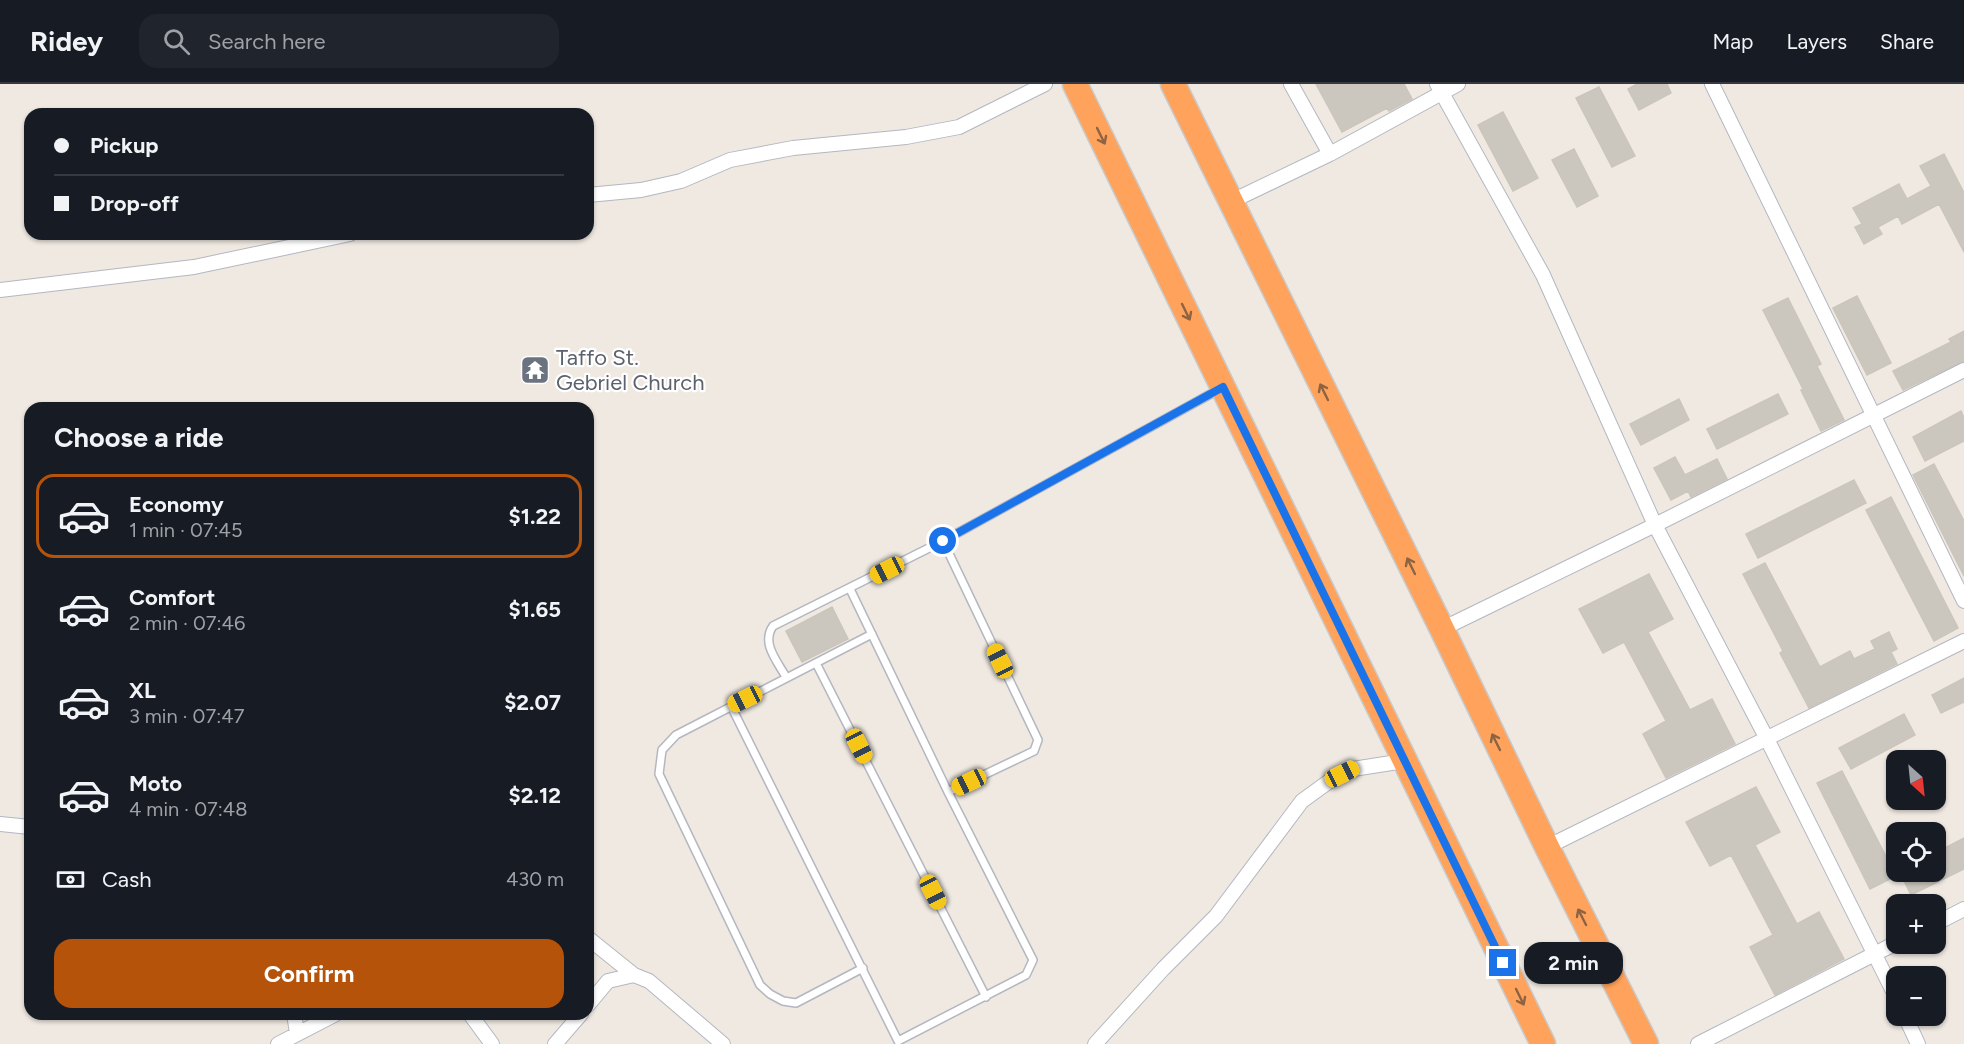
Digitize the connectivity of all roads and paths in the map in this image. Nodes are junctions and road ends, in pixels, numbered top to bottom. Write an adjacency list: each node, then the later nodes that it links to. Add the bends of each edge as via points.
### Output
1 (1045, 84): 9 (street, via 959,127 906,137 793,148 730,160 671,183)
2 (1075, 84): 14 (highway, one-way to 14)
3 (1173, 84): 10 (highway)
4 (1292, 84): 8 (street)
5 (1458, 84): 7 (street)
6 (1712, 84): 15 (street)
7 (1439, 89): 8 (street); 16 (street, via 1543,275)
8 (1330, 154): 10 (street)
9 (594, 194)
10 (1230, 202): 20 (highway, one-way to 10)
11 (322, 240): 12 (street, via 194,267)
12 (0, 290)
13 (1964, 370): 15 (street)
14 (1223, 387): 17 (lane); 27 (highway)
15 (1873, 415): 16 (street); 19 (street)
16 (1655, 525): 20 (street); 26 (street)
17 (943, 541): 18 (lane); 28 (lane, via 1038,740 1034,751)
18 (850, 589): 21 (lane); 24 (lane, via 773,626 768,644)
19 (1964, 602)
20 (1442, 629): 31 (highway, one-way to 20)
21 (872, 634): 23 (lane); 28 (lane)
22 (1964, 641): 26 (street)
23 (816, 663): 24 (lane); 40 (lane)
24 (786, 677): 25 (lane)
25 (731, 706): 37 (lane); 37 (lane, via 676,735 662,750 659,774 760,985 783,1001 796,1002)
26 (1767, 739): 31 (street); 36 (street)
27 (1404, 761): 52 (street, via 1353,769 1302,801 1216,916); 53 (highway, one-way to 53)
28 (948, 792): 40 (lane, via 1033,960 1026,975)
29 (0, 824): 30 (street)
30 (24, 826)
31 (1546, 847): 54 (highway, one-way to 31)
32 (1964, 909): 33 (street)
33 (1946, 918)
34 (594, 943): 38 (street)
35 (1886, 948): 36 (street)
36 (1875, 954): 39 (street); 55 (street)
37 (863, 968): 40 (lane, via 898,1041)
38 (634, 975): 41 (street, via 608,981); 51 (street, via 649,981)
39 (1886, 977)
40 (986, 997)
41 (594, 998)
42 (295, 1020): 47 (street)
43 (324, 1020): 47 (street)
44 (474, 1020): 49 (street)
45 (576, 1020): 50 (street)
46 (1910, 1026): 56 (street)
47 (297, 1034): 48 (street)
48 (278, 1044)
49 (492, 1044)
50 (555, 1044)
51 (723, 1044)
52 (1095, 1044)
53 (1543, 1044)
54 (1646, 1044)
55 (1698, 1044)
56 (1918, 1044)

